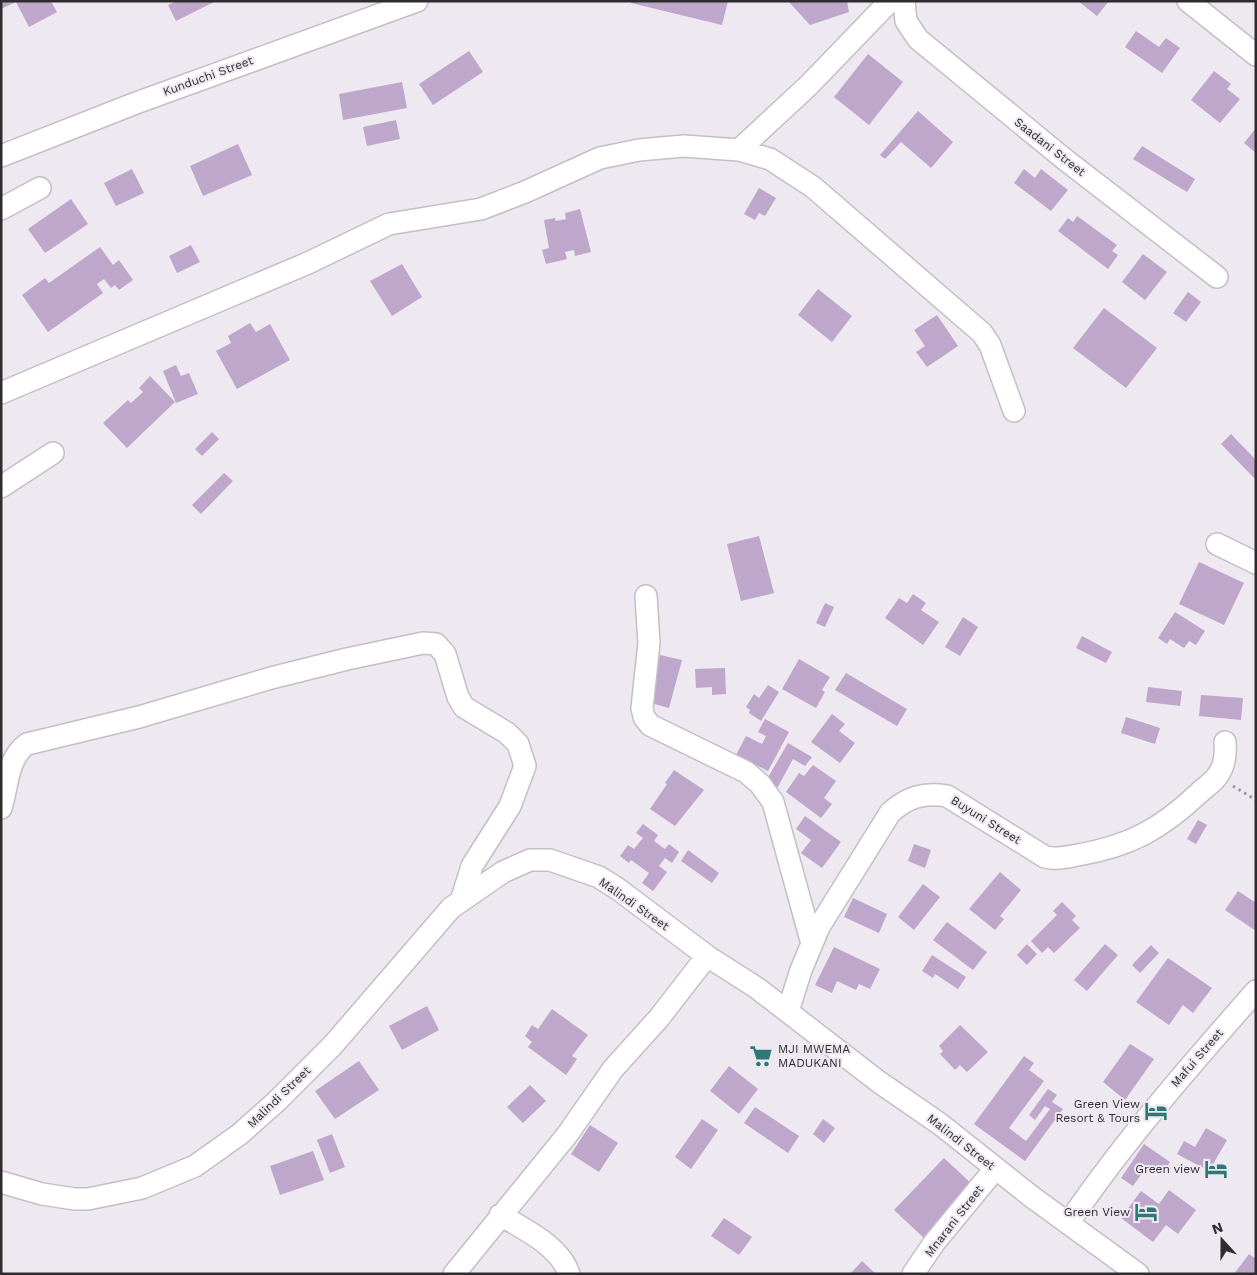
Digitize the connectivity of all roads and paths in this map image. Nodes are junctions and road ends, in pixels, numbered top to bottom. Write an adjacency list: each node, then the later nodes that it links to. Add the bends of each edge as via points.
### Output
1 (417, 1): 7 (street, Kunduchi Street)
2 (890, 1): 6 (street, via 808,86)
3 (904, 1): 10 (street, Saadani Street, via 906,21 918,39 1063,158)
4 (1188, 1): 5 (street)
5 (1256, 55)
6 (739, 150): 11 (street, via 684,146 600,158 481,209 389,224 308,263); 12 (street, via 770,159 813,187 982,333 990,345)
7 (1, 156)
8 (40, 188): 9 (street)
9 (1, 209)
10 (1217, 277)
11 (1, 392)
12 (1014, 412)
13 (53, 453): 14 (street)
14 (1, 487)
15 (1217, 544): 16 (street)
16 (1256, 563)
17 (646, 596): 23 (street, via 649,643 642,708 644,717 650,725 716,755 760,784 773,802)
18 (1225, 742): 19 (street, via 1224,765)
19 (1218, 776): 20 (path); 23 (street, Buyuni Street, via 1164,823 1139,838 1112,848 1053,859 1036,853 947,796 926,794 908,799 890,813 819,927)
20 (1256, 800)
21 (1, 808): 22 (street, via 14,757 30,742 139,718 346,659 431,643 440,647 444,654 464,707 507,733 518,744 525,766 510,806 472,866)
22 (462, 898): 24 (street, Malindi Street, via 503,872 530,860 550,860 598,877 618,889); 28 (street, Malindi Street, via 333,1044 277,1102 240,1134 194,1166 142,1188 88,1199 42,1194)
23 (812, 944): 26 (street, Buyuni Street)
24 (708, 956): 26 (street, Malindi Street); 29 (street, via 613,1069 567,1135)
25 (1256, 991): 30 (street, Mafui Street, via 1109,1163)
26 (788, 1011): 27 (street, Malindi Street)
27 (995, 1168): 30 (street, Malindi Street); 33 (street, Mnarani Street)
28 (1, 1182)
29 (500, 1215): 31 (street); 32 (street, via 553,1250)
30 (1069, 1222): 34 (street, Malindi Street)
31 (454, 1274)
32 (569, 1274)
33 (913, 1274)
34 (1138, 1274)

